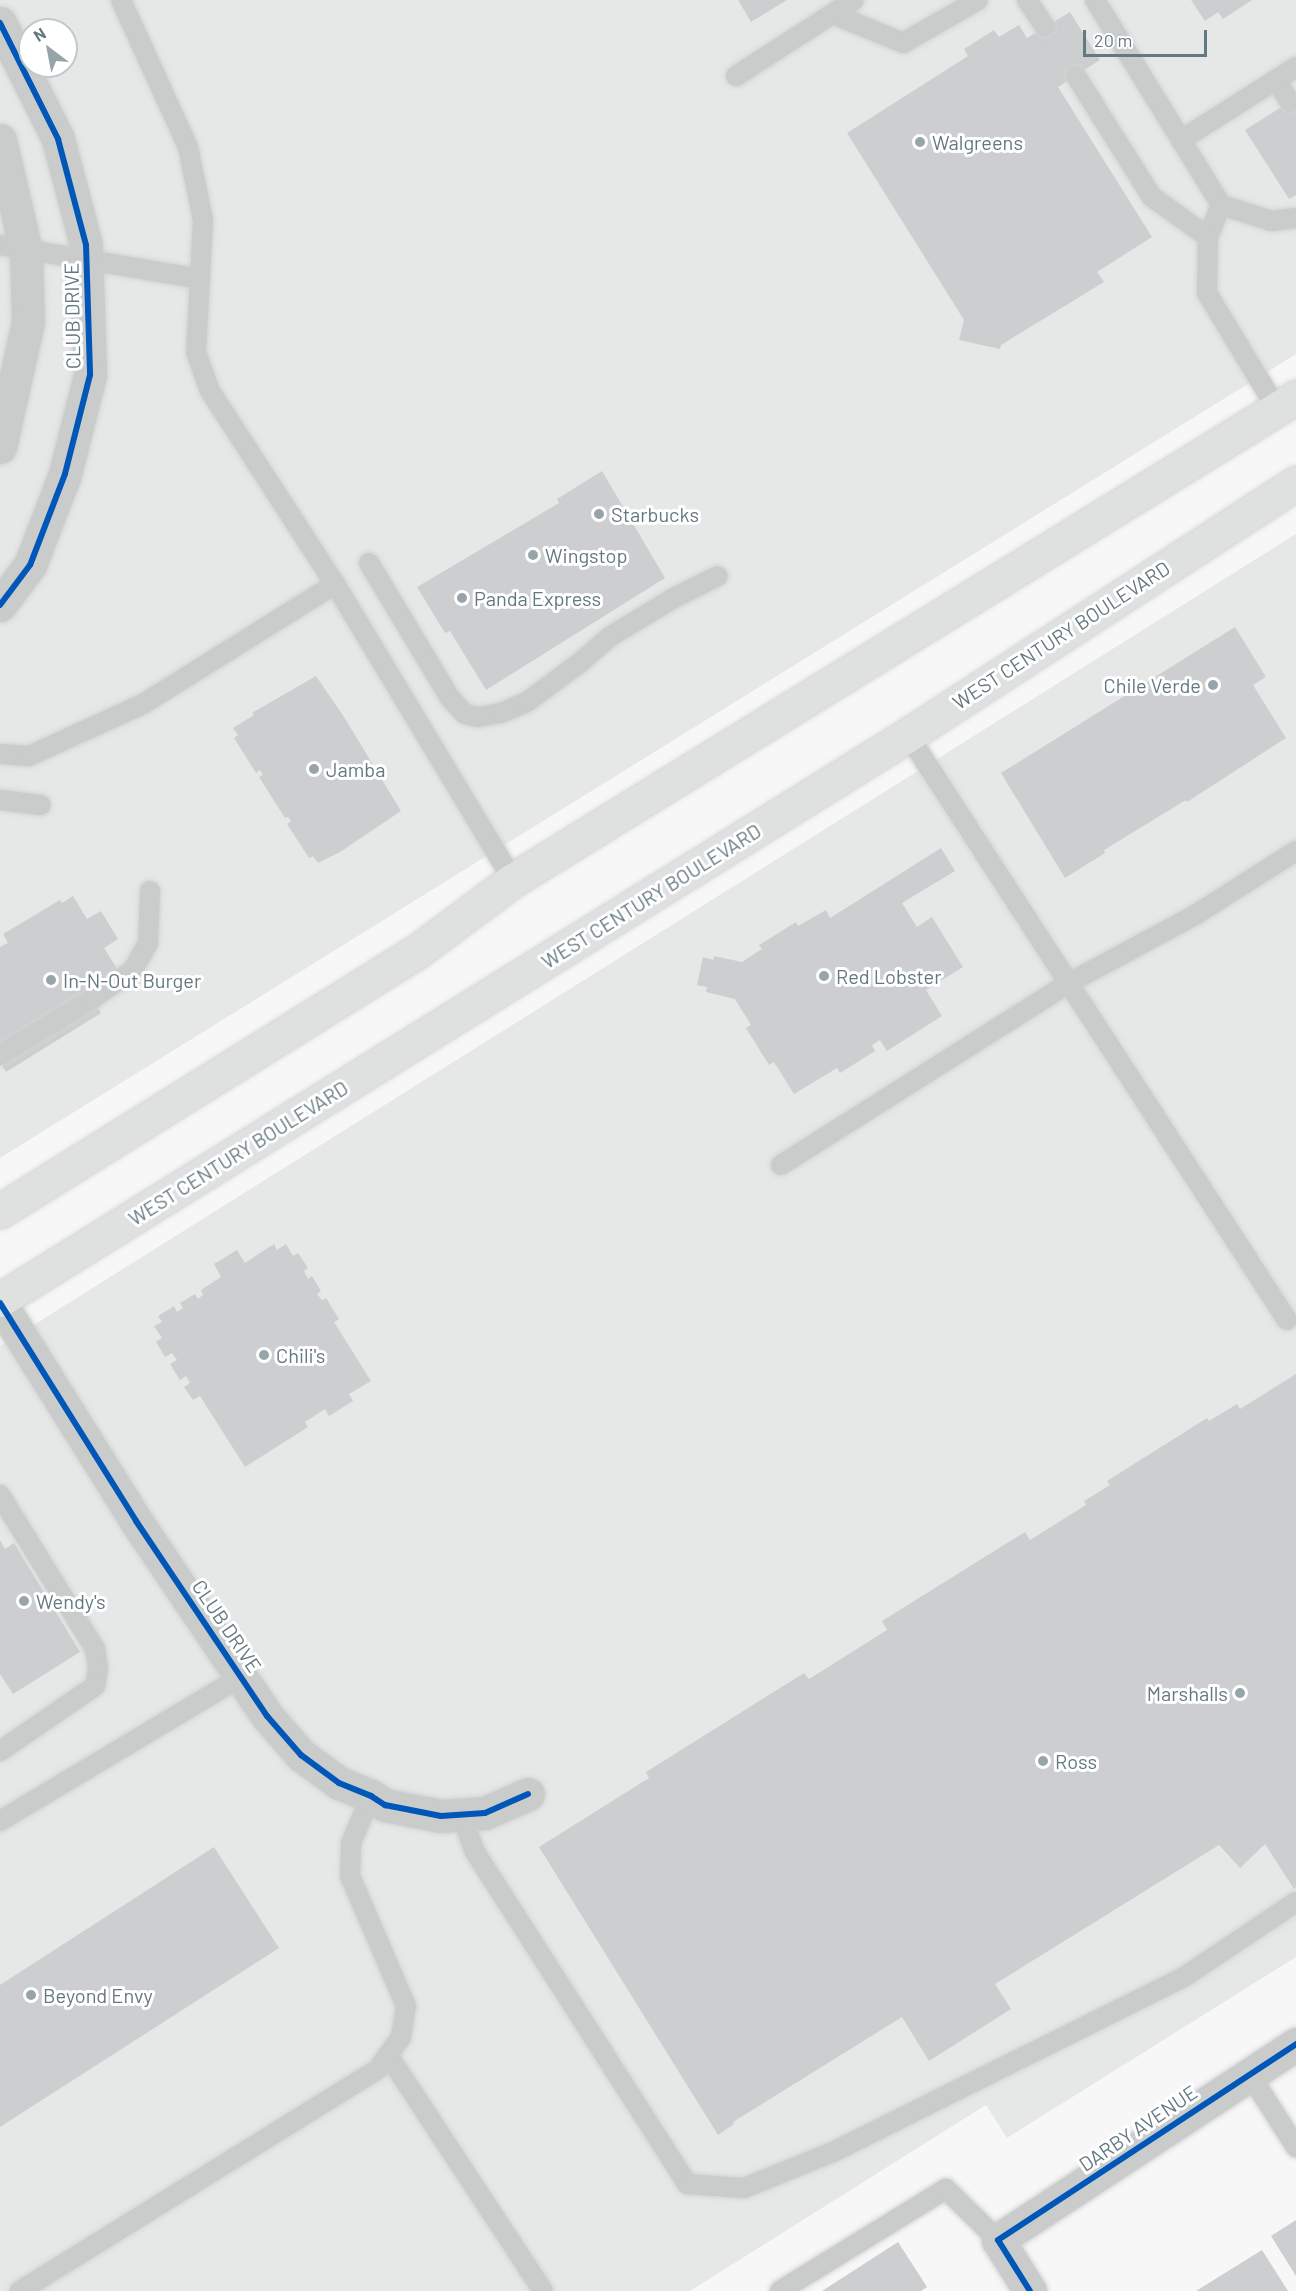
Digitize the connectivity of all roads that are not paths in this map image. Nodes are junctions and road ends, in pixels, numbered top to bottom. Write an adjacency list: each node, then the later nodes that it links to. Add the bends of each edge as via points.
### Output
1 (121, 0): 21 (lane, via 188,147 203,220)
2 (854, 0): 6 (lane)
3 (978, 0): 6 (lane, via 903,43)
4 (1027, 0): 8 (lane)
5 (1095, 0): 14 (lane)
6 (833, 14): 10 (lane)
7 (0, 23): 20 (street, CLUB DRIVE, via 58,139)
8 (1045, 27)
9 (1296, 67): 12 (lane)
10 (736, 76)
11 (1076, 76): 18 (lane, via 1152,197)
12 (1276, 80): 13 (lane); 14 (lane)
13 (1290, 102)
14 (1181, 140): 16 (lane)
15 (0, 141): 19 (street)
16 (1221, 205): 17 (lane, via 1271,221); 18 (lane)
17 (1296, 218)
18 (1208, 237): 22 (lane, via 1207,293)
19 (13, 248): 20 (lane); 23 (street, via 28,322)
20 (88, 261): 21 (lane); 28 (street, CLUB DRIVE, via 90,375 65,474 30,565)
21 (200, 279): 27 (lane, via 196,352 210,391)
22 (1286, 403): 34 (main road)
23 (0, 447)
24 (1296, 483): 29 (main road, WEST CENTURY BOULEVARD)
25 (369, 563): 26 (lane, via 450,698 465,714 478,717 527,702 611,636)
26 (718, 576)
27 (334, 584): 30 (lane, via 143,704 28,756); 34 (lane)
28 (0, 605)
29 (908, 735): 36 (lane); 40 (main road, WEST CENTURY BOULEVARD)
30 (0, 754)
31 (0, 800): 32 (lane)
32 (40, 805)
33 (1296, 851): 36 (lane, via 1196,915)
34 (513, 880): 39 (main road, via 415,953)
35 (150, 891): 37 (lane, via 148,943 133,970)
36 (1067, 984): 38 (lane); 41 (lane)
37 (0, 1054)
38 (781, 1165)
39 (0, 1210)
40 (0, 1302): 43 (street, CLUB DRIVE, via 136,1521)
41 (1287, 1320)
42 (0, 1495): 44 (lane, via 95,1649 98,1670 95,1686)
43 (241, 1677): 46 (street, CLUB DRIVE, via 267,1716 301,1755 339,1783); 48 (lane)
44 (0, 1751)
45 (528, 1794): 47 (street, CLUB DRIVE, via 485,1813)
46 (371, 1796): 47 (street, CLUB DRIVE, via 385,1805 441,1816); 51 (lane, via 351,1843 350,1876 406,2006 401,2037)
47 (461, 1814): 49 (lane, via 475,1852 687,2184 744,2188 833,2152 1184,1977)
48 (0, 1821)
49 (1296, 1902)
50 (1296, 2044): 52 (street, DARBY AVENUE)
51 (388, 2055): 55 (lane, via 378,2069); 56 (lane)
52 (1249, 2073): 53 (lane); 54 (street, DARBY AVENUE)
53 (1296, 2147)
54 (998, 2240): 57 (lane, via 946,2190); 58 (street)
55 (20, 2291)
56 (543, 2291)
57 (780, 2291)
58 (1030, 2291)

